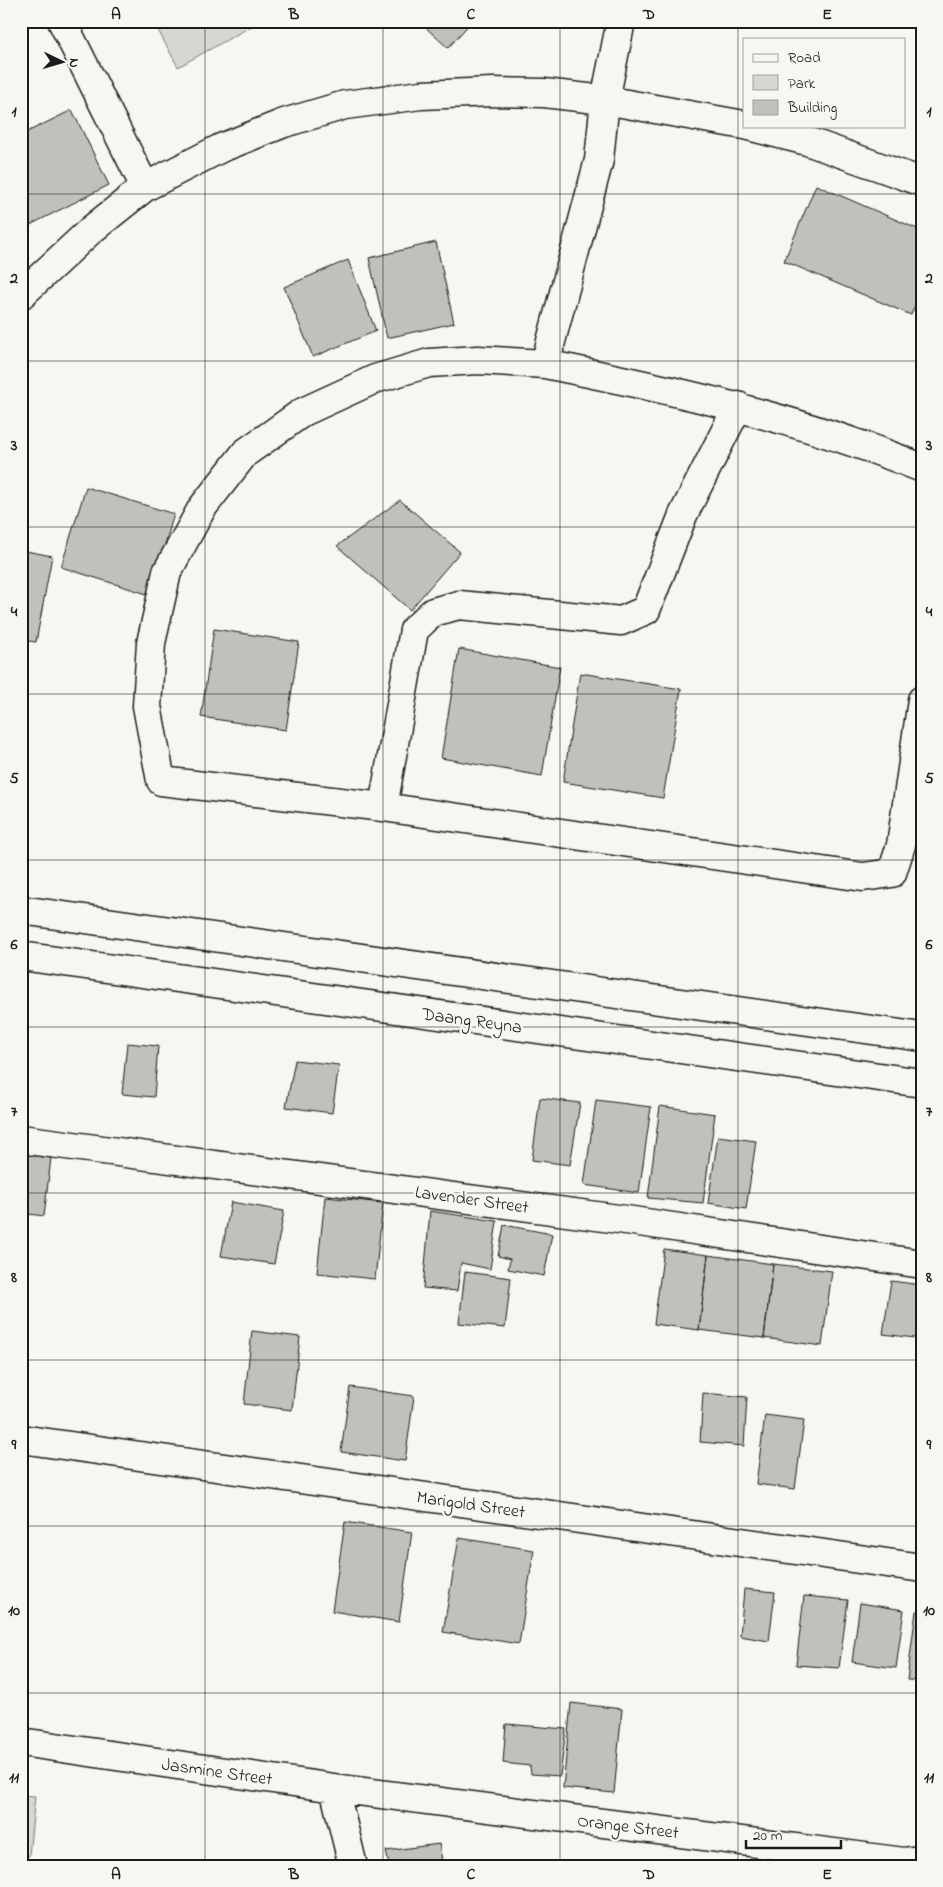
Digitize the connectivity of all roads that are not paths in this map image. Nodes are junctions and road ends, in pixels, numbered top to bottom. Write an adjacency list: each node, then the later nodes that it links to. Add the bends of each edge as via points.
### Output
1 (62, 21): 7 (street)
2 (621, 21): 3 (street)
3 (605, 100): 4 (street); 7 (street, via 544,93 492,92 421,95 345,105 284,123 221,148); 9 (street, via 599,160)
4 (743, 125)
5 (754, 128): 6 (street, via 807,141)
6 (922, 182)
7 (145, 187): 8 (street, via 91,230)
8 (21, 294)
9 (545, 364): 10 (street); 13 (street, via 478,360 428,363 375,379 303,412 245,453 202,508 167,572 151,643 147,706 161,781)
10 (738, 406): 11 (street, via 868,446); 13 (street, via 683,515 646,610 621,621 459,605 433,612 414,630)
11 (922, 468)
12 (922, 700): 13 (street, via 902,845 892,874 863,877)
13 (383, 807)
14 (21, 910): 16 (street)
15 (21, 956): 17 (street, Daang Reyna)
16 (922, 1037)
17 (922, 1083)
18 (21, 1139): 19 (street, Lavender Street, via 626,1220)
19 (922, 1264)
20 (21, 1439): 21 (street, Marigold Street)
21 (922, 1568)
22 (21, 1742): 23 (street, Jasmine Street)
23 (334, 1788): 24 (street, Orange Street, via 904,1862); 25 (street)
24 (922, 1860)
25 (353, 1866)

